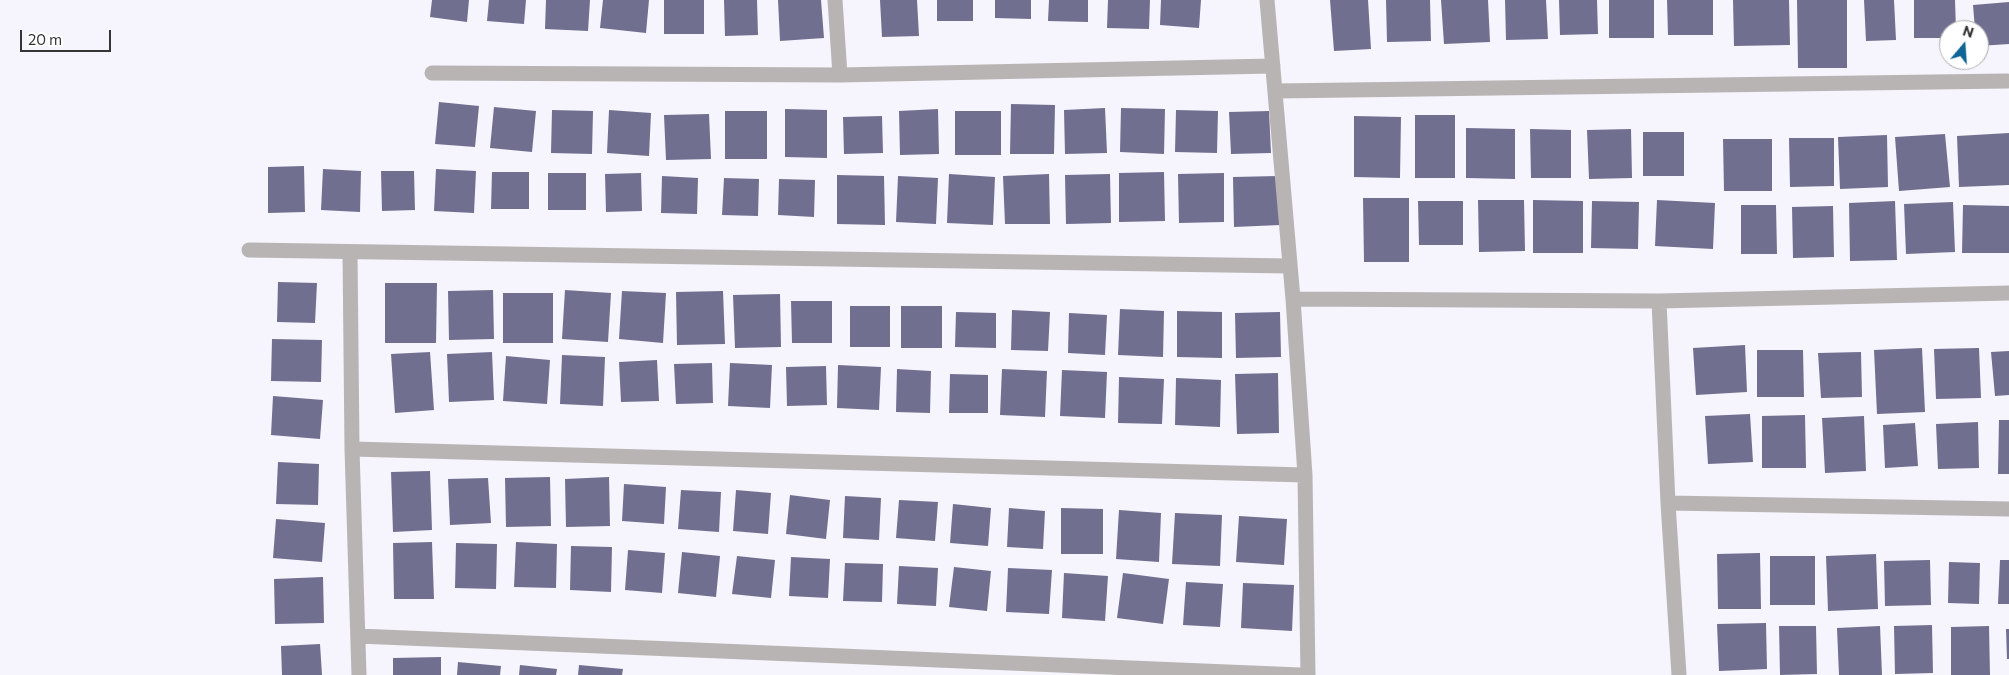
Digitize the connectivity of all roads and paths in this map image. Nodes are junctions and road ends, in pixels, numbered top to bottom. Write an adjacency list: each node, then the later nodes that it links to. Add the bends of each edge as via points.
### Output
1 (835, 0): 5 (street)
2 (1267, 0): 3 (street)
3 (1273, 66): 5 (street); 7 (street)
4 (432, 73): 5 (street)
5 (840, 75)
6 (2007, 81): 7 (street)
7 (1276, 91): 10 (street)
8 (249, 250): 9 (street)
9 (350, 252): 10 (street); 14 (street)
10 (1289, 266): 12 (street)
11 (2009, 293): 13 (street)
12 (1293, 299): 13 (street); 15 (street)
13 (1659, 301): 16 (street)
14 (352, 449): 15 (street); 18 (street)
15 (1305, 476): 21 (street)
16 (1668, 503): 17 (street); 22 (street)
17 (2009, 509)
18 (358, 636): 19 (street); 20 (street)
19 (359, 675)
20 (1300, 675)
21 (1308, 675)
22 (1679, 675)

